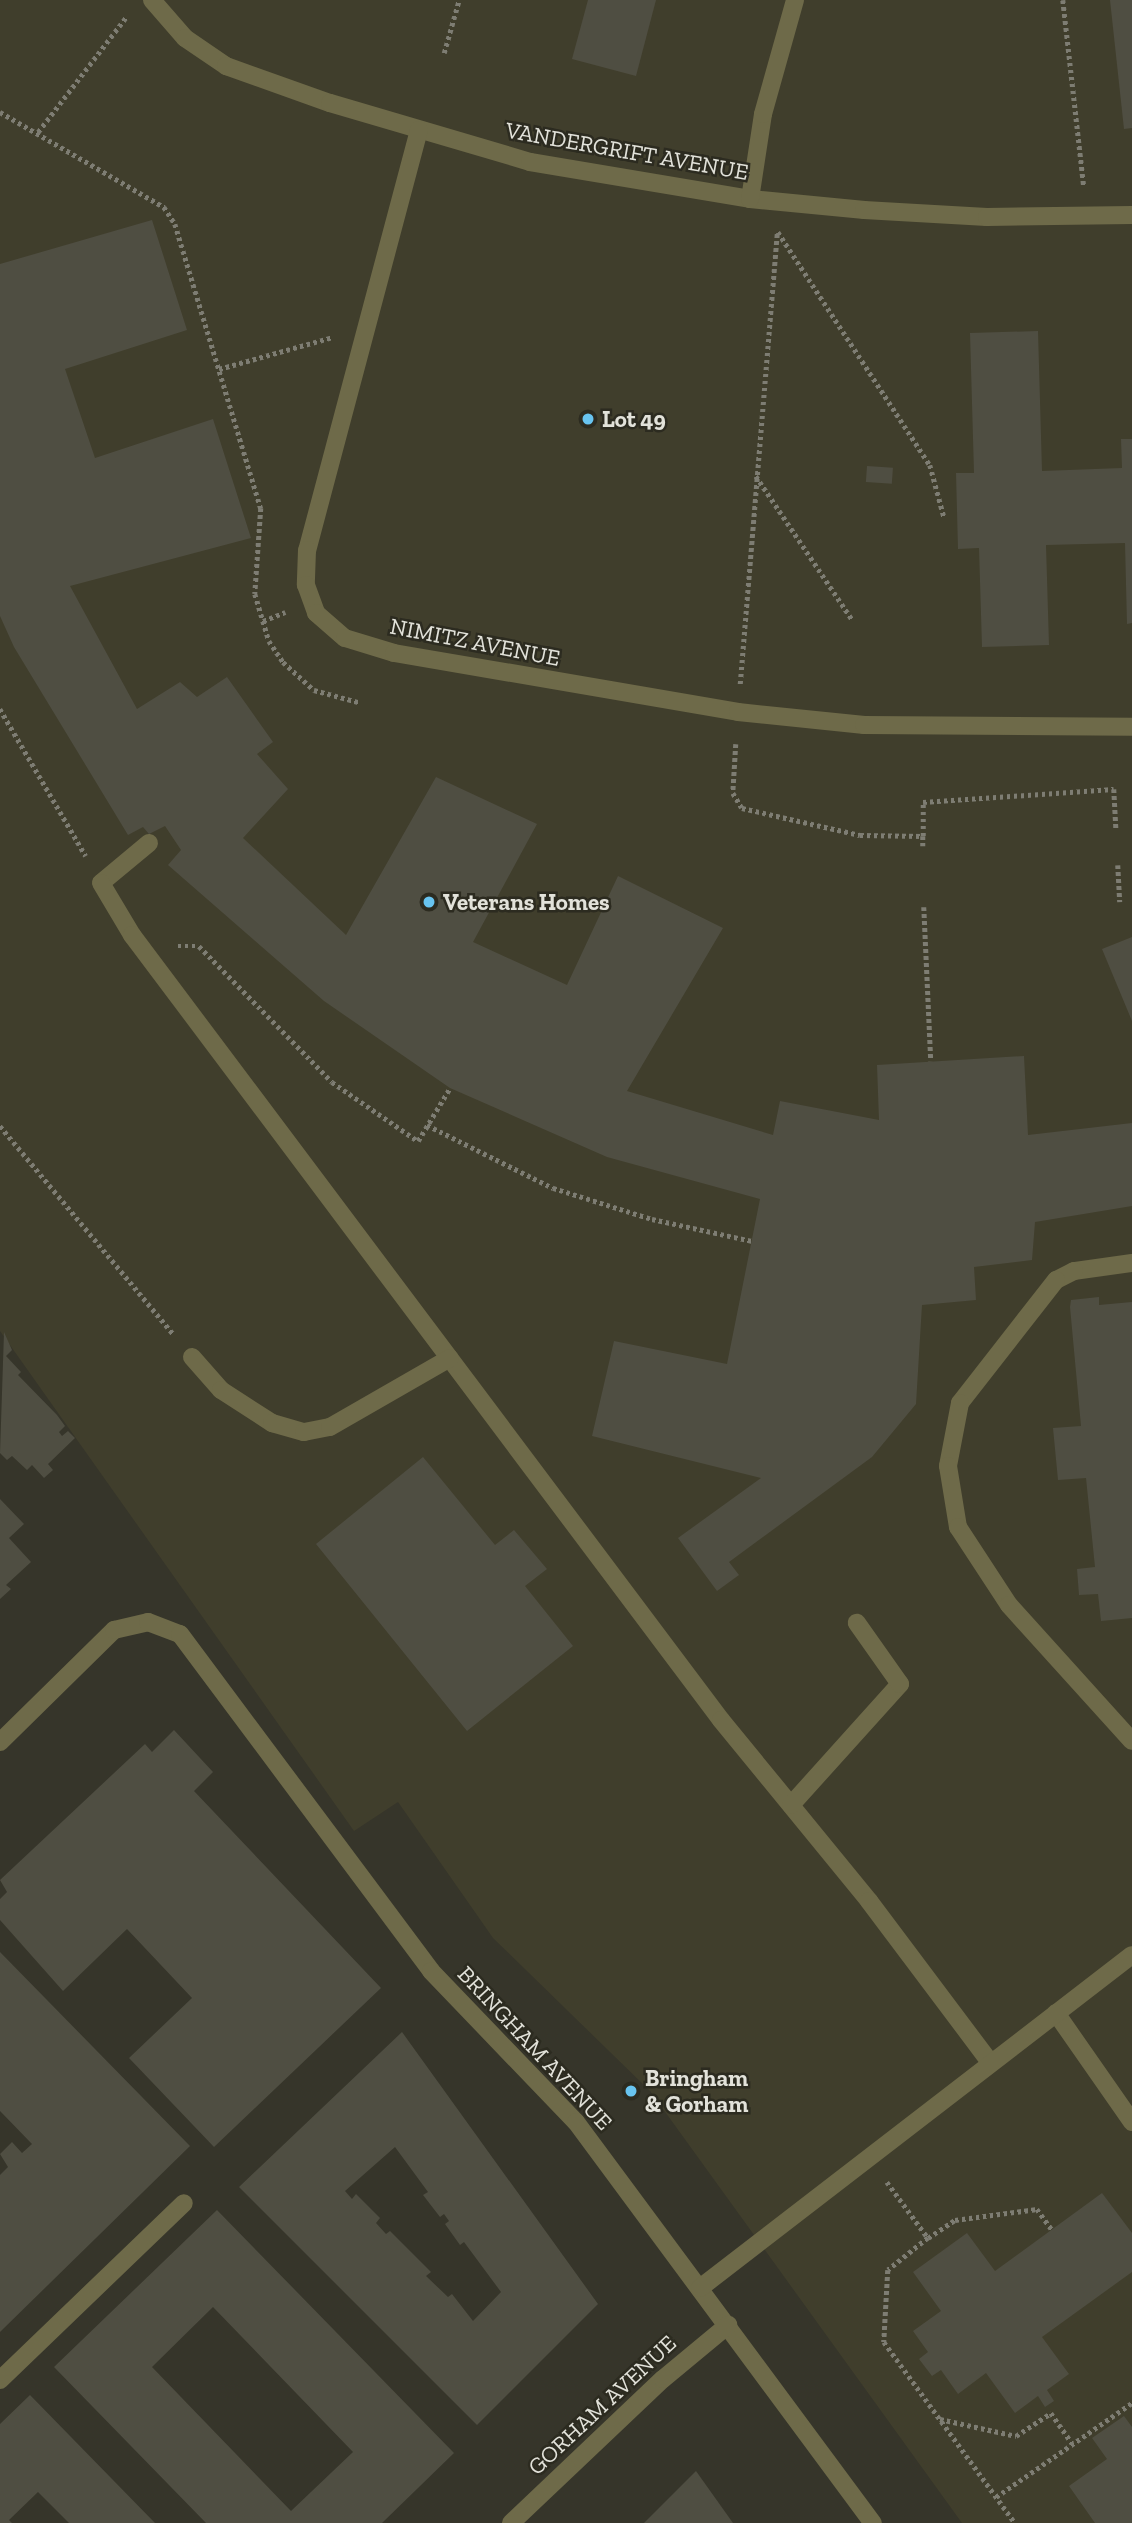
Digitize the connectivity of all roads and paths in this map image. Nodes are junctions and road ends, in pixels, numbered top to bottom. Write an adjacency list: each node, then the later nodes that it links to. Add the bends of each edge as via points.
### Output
1 (152, 0): 8 (street, VANDERGRIFT AVENUE, via 185,38 226,66)
2 (459, 0): 6 (path)
3 (795, 0): 11 (street, via 764,114)
4 (1063, 0): 10 (path)
5 (127, 16): 9 (path)
6 (444, 53)
7 (0, 112): 9 (path)
8 (419, 130): 11 (street, VANDERGRIFT AVENUE, via 530,162); 23 (street, NIMITZ AVENUE, via 307,550 306,585 316,613 345,638 394,653 738,712 864,724)
9 (38, 132): 14 (path, via 164,207 175,224)
10 (1084, 194)
11 (750, 199): 12 (street, VANDERGRIFT AVENUE, via 987,217)
12 (1132, 215)
13 (334, 337): 14 (path)
14 (219, 369): 18 (path, via 261,508 255,594)
15 (756, 475): 16 (path, via 777,231 930,465); 19 (path); 20 (path)
16 (944, 517)
17 (294, 609): 18 (path)
18 (263, 621): 21 (path, via 282,662 314,690)
19 (853, 621)
20 (740, 688)
21 (358, 702)
22 (0, 709): 30 (path)
23 (1132, 727)
24 (736, 744): 26 (path, via 733,793 742,808 860,835)
25 (1116, 828): 26 (path, via 1114,789 923,802)
26 (923, 836): 28 (path)
27 (149, 844): 30 (street)
28 (923, 846)
29 (1118, 865): 31 (path)
30 (101, 883): 41 (street, via 132,934)
31 (1120, 902)
32 (924, 907): 34 (path)
33 (166, 947): 36 (path, via 199,946 332,1082 418,1141)
34 (931, 1061)
35 (450, 1088): 36 (path)
36 (427, 1125): 38 (path, via 553,1188 652,1219)
37 (0, 1126): 40 (path)
38 (752, 1241)
39 (1132, 1264): 43 (street, via 1074,1271 1056,1280 960,1403 948,1466 958,1527 1002,1594)
40 (192, 1357): 41 (street, via 222,1390 272,1423 304,1432 341,1421)
41 (450, 1358): 45 (street, via 721,1720)
42 (857, 1623): 45 (street, via 900,1684)
43 (1132, 1741)
44 (0, 1742): 54 (street, BRINGHAM AVENUE, via 114,1630 148,1622 180,1634 431,1971 576,2122)
45 (791, 1805): 48 (street)
46 (1132, 1955): 47 (street)
47 (1056, 2014): 48 (street); 49 (street)
48 (990, 2062): 50 (street)
49 (1132, 2122)
50 (870, 2159): 53 (path); 54 (street)
51 (184, 2203): 56 (street)
52 (1052, 2230): 53 (path, via 1037,2209 955,2220)
53 (928, 2238): 58 (path, via 888,2270 884,2342)
54 (700, 2288): 55 (street, BRINGHAM AVENUE)
55 (728, 2325): 61 (street, GORHAM AVENUE, via 663,2379); 62 (street, BRINGHAM AVENUE)
56 (0, 2380)
57 (1132, 2403): 59 (path)
58 (939, 2418): 59 (path, via 1016,2435 1051,2413); 60 (path)
59 (1072, 2443): 60 (path)
60 (996, 2497): 63 (path)
61 (511, 2523)
62 (873, 2523)
63 (1015, 2523)

